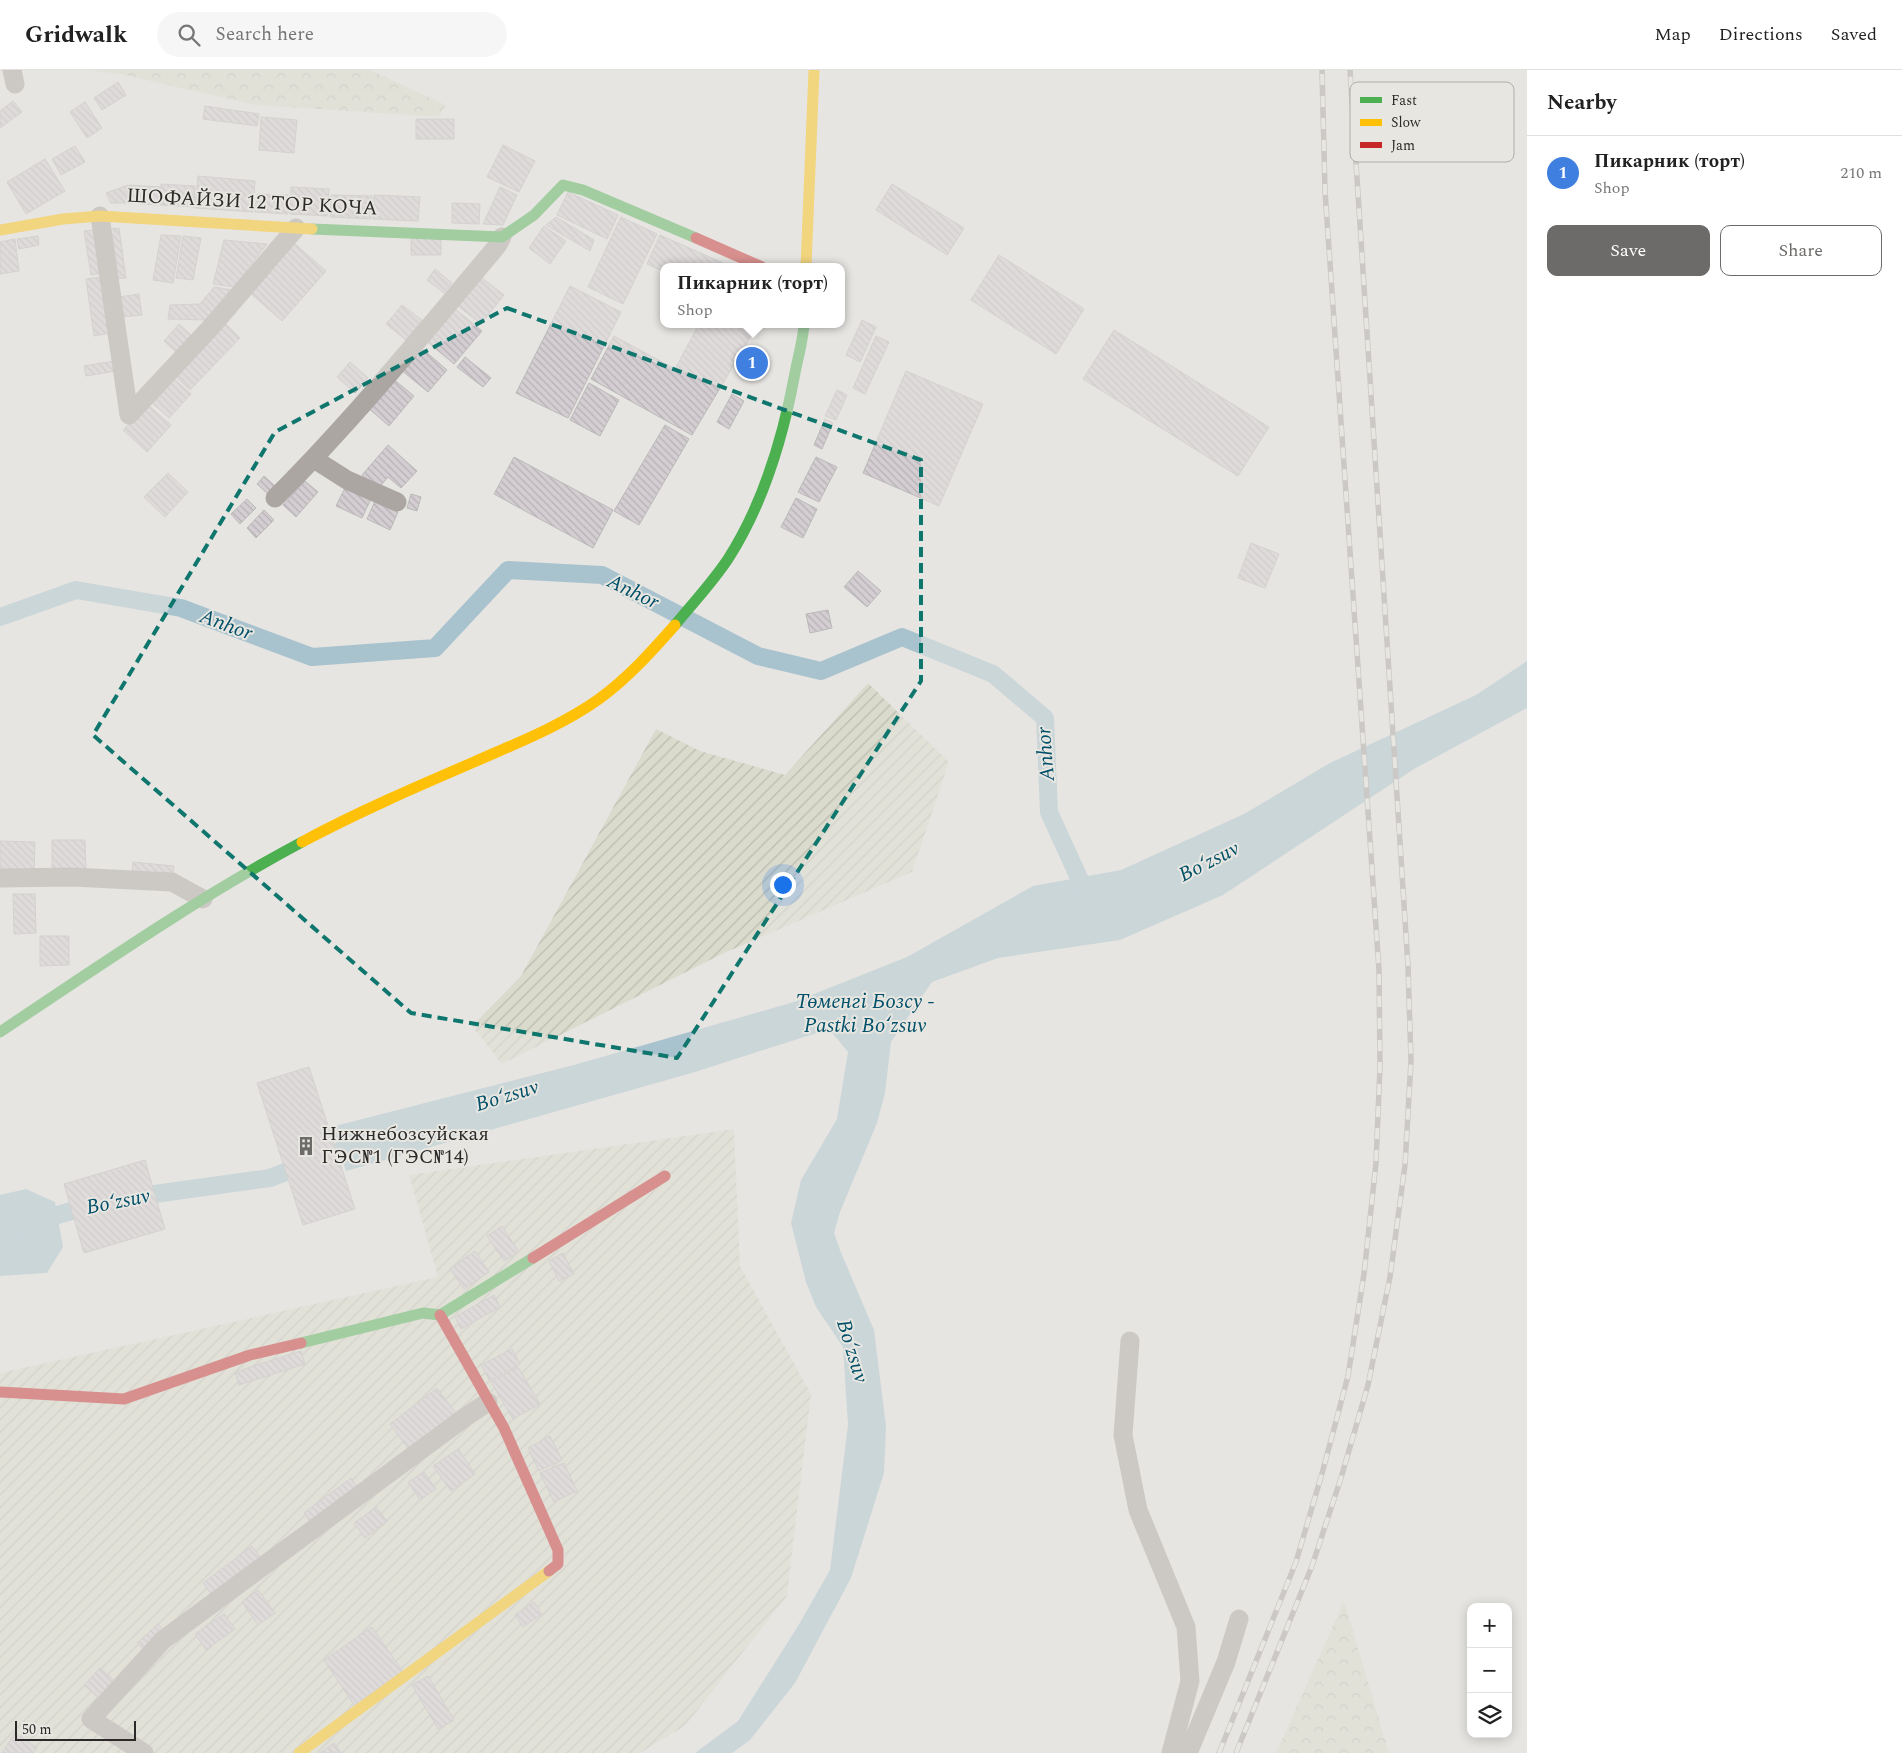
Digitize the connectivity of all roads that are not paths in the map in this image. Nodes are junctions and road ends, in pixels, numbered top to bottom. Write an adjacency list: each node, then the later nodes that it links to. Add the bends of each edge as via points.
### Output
1 (814, 70): 7 (street)
2 (100, 216): 3 (street, ШОФАЙЗИ 12 ТОР КОЧА); 3 (street, via 130,415); 4 (street, ШОФАЙЗИ 12 ТОР КОЧА)
3 (296, 228): 5 (street, ШОФАЙЗИ 12 ТОР КОЧА)
4 (0, 230)
5 (502, 237): 6 (street, via 534,214 563,185 583,190); 9 (street)
6 (753, 263)
7 (806, 263)
8 (803, 328): 13 (street, via 781,441 765,486 733,549 712,582 627,675 576,714 547,730 351,817)
9 (314, 459): 10 (street); 11 (street, via 347,480)
10 (275, 498)
11 (397, 502)
12 (0, 878): 13 (street, via 172,882)
13 (203, 899): 14 (street)
14 (1, 1030)
15 (665, 1176): 16 (street)
16 (440, 1315): 18 (street, via 423,1313 250,1355 124,1399); 19 (street)
17 (1130, 1341): 23 (street, via 1123,1435 1138,1510 1186,1627 1190,1681)
18 (0, 1392)
19 (488, 1402): 21 (street, via 163,1640 92,1719); 22 (street, via 504,1428 558,1550 558,1564)
20 (1239, 1619): 24 (street, via 1226,1662)
21 (144, 1753)
22 (298, 1753)
23 (1171, 1753)
24 (1188, 1753)

